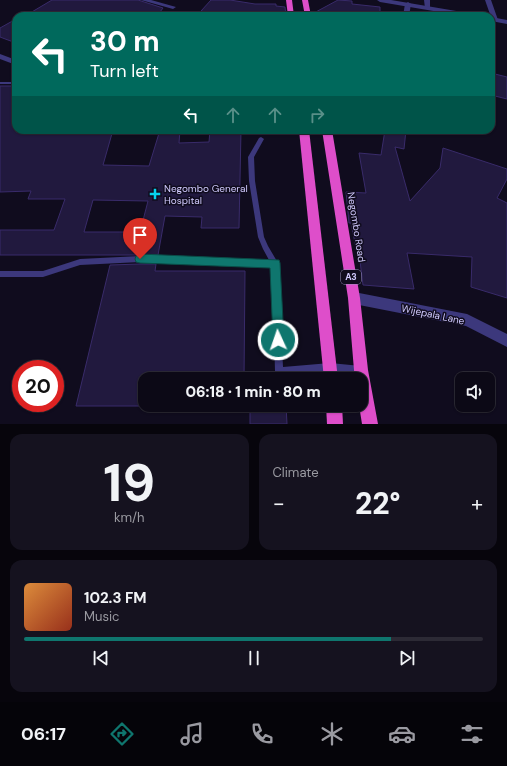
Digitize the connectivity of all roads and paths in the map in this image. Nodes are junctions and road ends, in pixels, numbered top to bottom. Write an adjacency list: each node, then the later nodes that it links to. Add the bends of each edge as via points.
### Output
1 (144, 0): 8 (street)
2 (289, 0): 10 (highway)
3 (305, 0): 11 (highway)
4 (380, 0): 7 (street)
5 (427, 0): 9 (street)
6 (488, 0): 14 (street)
7 (408, 4): 9 (street); 12 (street)
8 (173, 7)
9 (428, 8): 13 (street)
10 (290, 12)
11 (307, 12)
12 (407, 12)
13 (450, 12)
14 (491, 12)
15 (495, 20): 16 (street)
16 (507, 22)
17 (0, 56): 18 (street)
18 (12, 61)
19 (0, 83): 20 (lane)
20 (12, 83)
21 (304, 134): 30 (highway)
22 (327, 134): 26 (highway, Negombo Road / A3)
23 (262, 138): 24 (lane, via 251,157 251,171 261,238)
24 (275, 263): 25 (lane, via 140,259 80,262 43,274); 29 (lane, via 279,371)
25 (0, 274)
26 (354, 298): 27 (street, Wijepala Lane, via 468,320); 28 (highway, Negombo Road / A3)
27 (507, 341)
28 (361, 370): 31 (lane); 34 (highway, Negombo Road / A3)
29 (304, 372)
30 (330, 372)
31 (340, 372)
32 (334, 412): 33 (highway)
33 (335, 424)
34 (370, 424)

